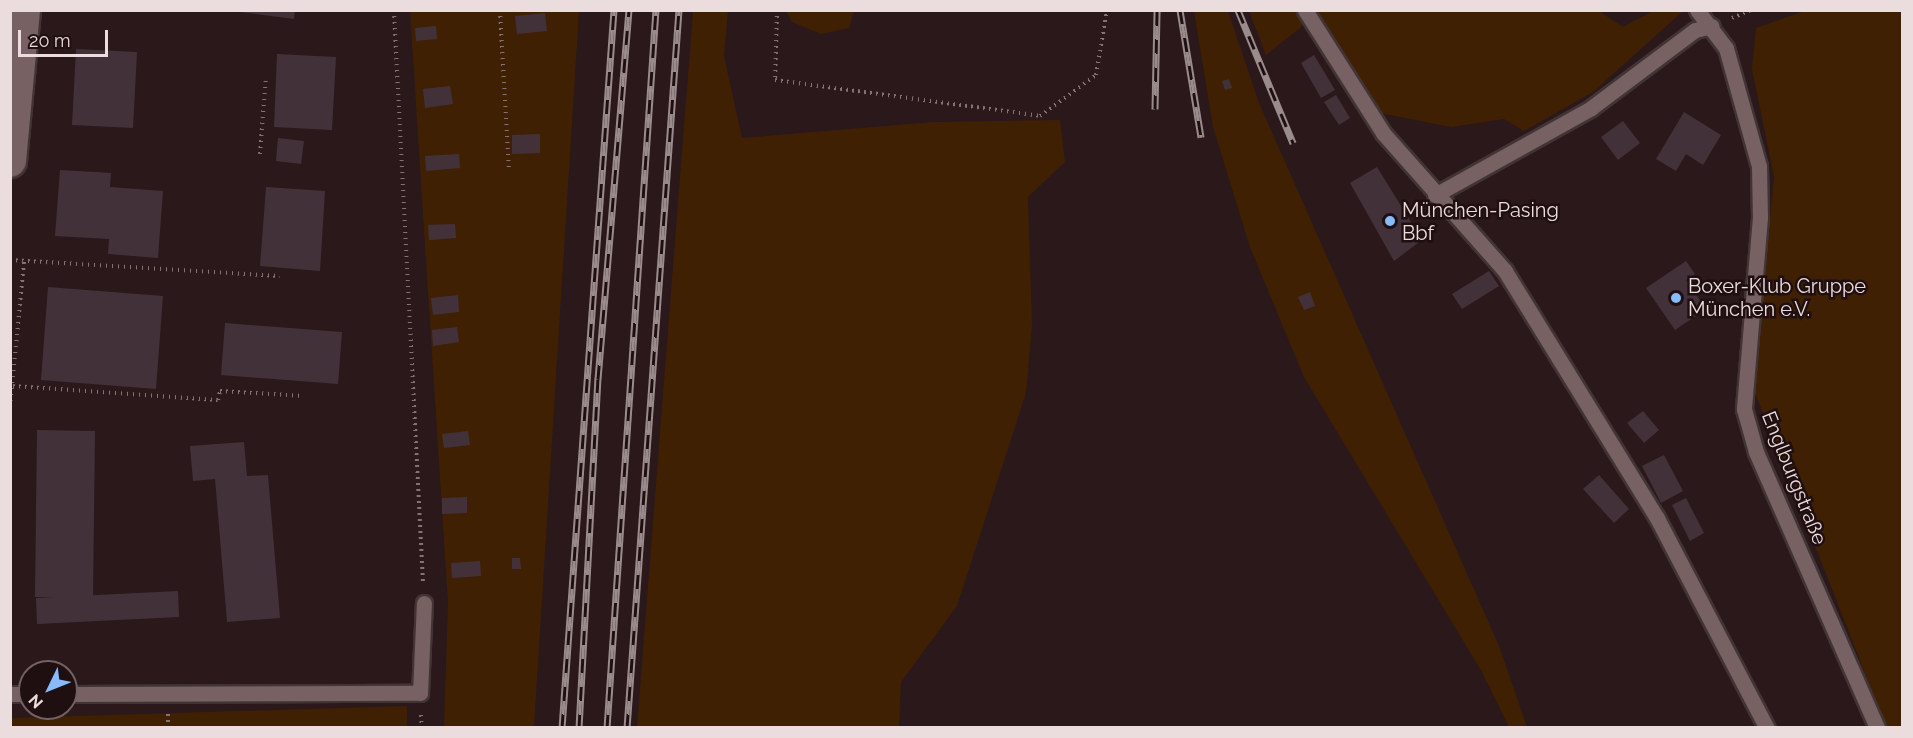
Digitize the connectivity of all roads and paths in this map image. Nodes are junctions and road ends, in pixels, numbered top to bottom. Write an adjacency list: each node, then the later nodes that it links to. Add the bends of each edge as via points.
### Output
1 (24, 10): 11 (street)
2 (394, 10): 20 (path)
3 (500, 10): 12 (path)
4 (777, 10): 5 (path, via 775,80 1040,116 1096,75)
5 (1107, 10)
6 (1305, 10): 13 (lane, via 1383,133)
7 (1697, 10): 8 (lane, Englburgstraße)
8 (1712, 26): 13 (lane, via 1695,30 1591,108); 23 (lane, Englburgstraße, via 1726,48 1759,166 1760,217 1744,409 1756,452)
9 (266, 76): 10 (path)
10 (261, 154)
11 (10, 160)
12 (509, 171)
13 (1435, 195): 22 (lane, via 1505,271 1657,518)
14 (10, 261): 15 (path)
15 (24, 261): 16 (path); 17 (path)
16 (280, 276)
17 (13, 386): 18 (path, via 218,400 220,391); 19 (path)
18 (303, 396)
19 (10, 407)
20 (424, 603): 21 (lane, via 420,693)
21 (78, 694)
22 (1767, 728)
23 (1877, 728)

